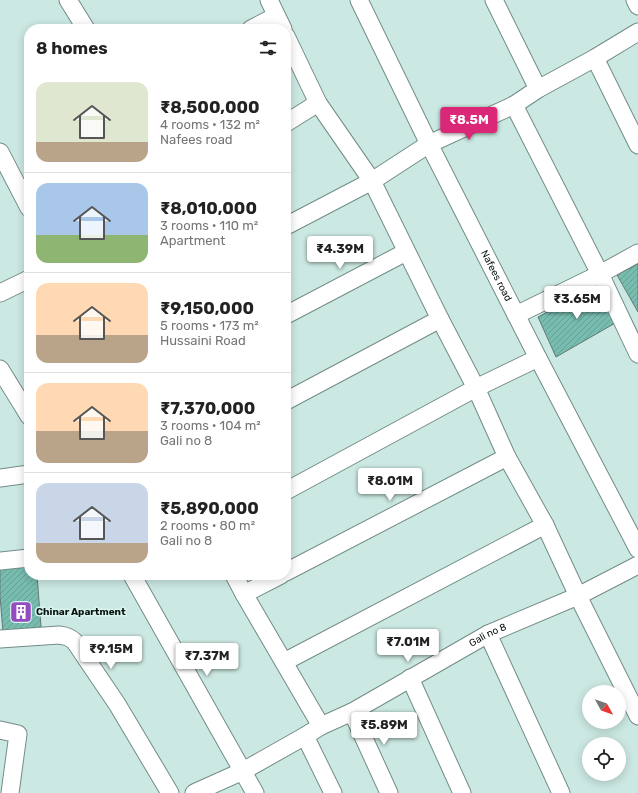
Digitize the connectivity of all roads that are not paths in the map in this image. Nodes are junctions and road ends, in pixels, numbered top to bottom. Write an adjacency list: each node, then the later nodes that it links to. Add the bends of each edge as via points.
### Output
1 (68, 0): 8 (street)
2 (269, 0): 7 (street)
3 (359, 0): 16 (street, Nafees road)
4 (494, 0): 12 (street)
5 (635, 0): 6 (street)
6 (638, 6)
7 (280, 22)
8 (83, 24)
9 (638, 32): 11 (street)
10 (291, 46): 13 (street)
11 (595, 58): 12 (street); 17 (street)
12 (538, 90): 14 (street)
13 (318, 103): 15 (street); 19 (street)
14 (514, 105): 16 (street); 24 (street)
15 (291, 120)
16 (429, 144): 19 (street); 28 (street, Nafees road)
17 (638, 145)
18 (0, 152): 20 (street)
19 (372, 181): 21 (street); 22 (street)
20 (24, 198)
21 (291, 223)
22 (406, 252): 27 (street); 29 (street)
23 (638, 253): 24 (street)
24 (600, 274): 28 (street); 30 (street)
25 (24, 281): 26 (street)
26 (0, 293)
27 (291, 312)
28 (516, 315): 31 (street, Nafees road)
29 (440, 319): 33 (street); 34 (street)
30 (638, 354)
31 (538, 358): 33 (street); 41 (street, Nafees road)
32 (0, 369): 35 (street)
33 (476, 388): 36 (street); 39 (street)
34 (291, 398)
35 (24, 408)
36 (507, 458): 40 (street); 45 (street)
37 (24, 475): 38 (street)
38 (0, 478)
39 (291, 488)
40 (545, 525): 50 (street); 53 (street)
41 (638, 549)
42 (24, 559): 43 (street)
43 (0, 561)
44 (638, 565): 50 (street, Gali no 8)
45 (291, 569)
46 (135, 580): 60 (street)
47 (237, 580): 49 (street)
48 (271, 580): 49 (street)
49 (244, 594): 53 (street)
50 (578, 596): 51 (street, Gali no 8); 56 (street)
51 (488, 634): 54 (street, Gali no 8); 68 (street)
52 (0, 639): 62 (street, via 59,636 71,638 117,704)
53 (284, 662): 57 (street)
54 (410, 678): 55 (street, Gali no 8); 67 (street)
55 (352, 712): 57 (street, Gali no 8); 66 (street)
56 (638, 716)
57 (321, 726): 59 (street, Gali no 8)
58 (0, 730): 61 (street, via 18,734)
59 (305, 736): 60 (street, Gali no 8); 65 (street)
60 (243, 771): 63 (street, Gali no 8); 64 (street)
61 (10, 793)
62 (170, 793)
63 (194, 793)
64 (255, 793)
65 (332, 793)
66 (390, 793)
67 (462, 793)
68 (561, 793)

